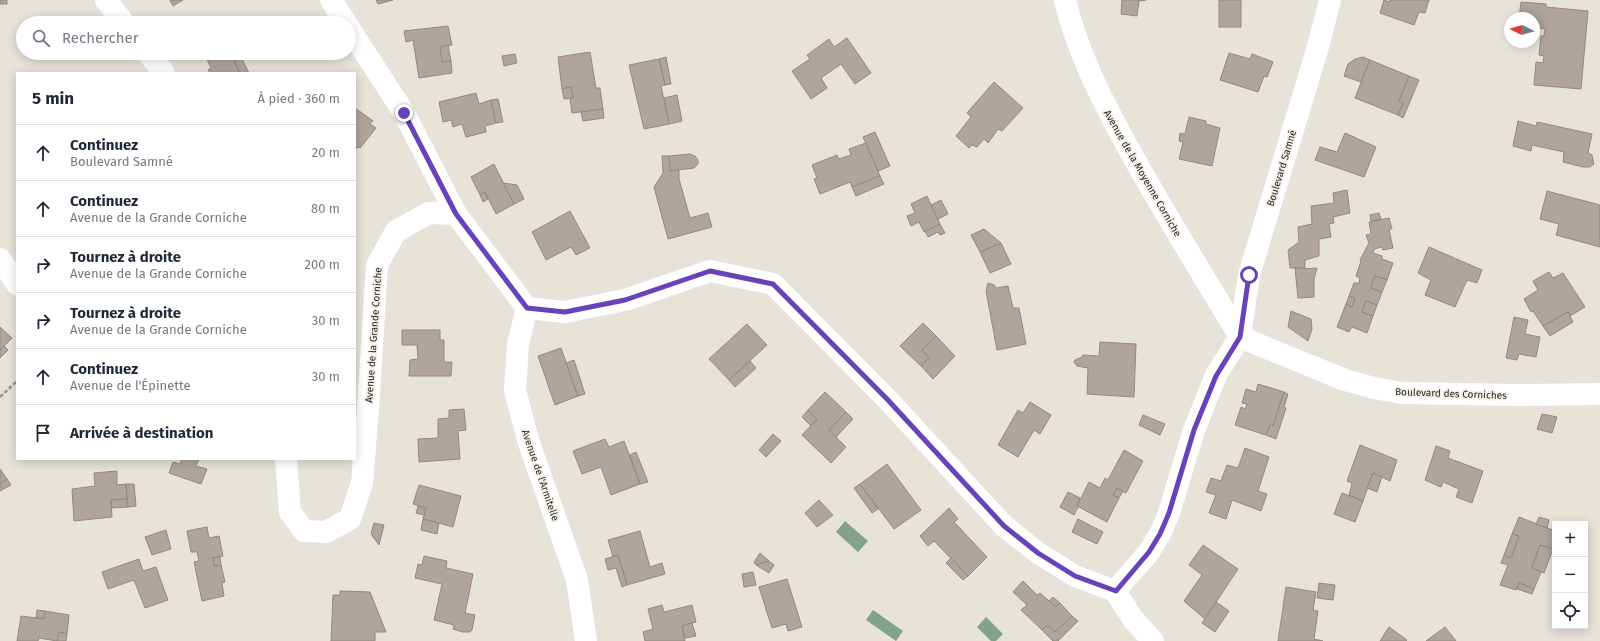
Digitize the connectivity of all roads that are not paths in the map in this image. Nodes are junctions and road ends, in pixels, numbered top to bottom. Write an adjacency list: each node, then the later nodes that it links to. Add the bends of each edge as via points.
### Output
1 (106, 0): 5 (street)
2 (331, 0): 6 (street)
3 (1065, 0): 14 (street, Avenue de la Moyenne Corniche, via 1071,27 1099,94 1142,173)
4 (1330, 0): 14 (street, Boulevard Samné, via 1249,275)
5 (119, 16)
6 (341, 16)
7 (356, 39): 10 (street, via 404,113)
8 (154, 60): 9 (street)
9 (163, 72)
10 (456, 214): 13 (street); 16 (street, Avenue de la Grande Corniche, via 429,212 396,231 377,265 362,483 350,519 326,532 304,531 290,512)
11 (0, 259): 12 (street)
12 (16, 283)
13 (527, 308): 17 (street, via 565,312 625,300 710,271 773,284 887,399 1004,526 1038,553 1075,576); 18 (street, Avenue de l'Armitelle, via 518,344 515,390 528,440 577,580)
14 (1240, 337): 15 (street, Boulevard des Corniches, via 1345,380 1381,390 1402,393 1509,395); 17 (street, via 1216,376 1194,430 1169,513 1160,534 1149,552)
15 (1600, 394)
16 (286, 460)
17 (1116, 591): 19 (street, via 1133,619)
18 (586, 641)
19 (1153, 641)

